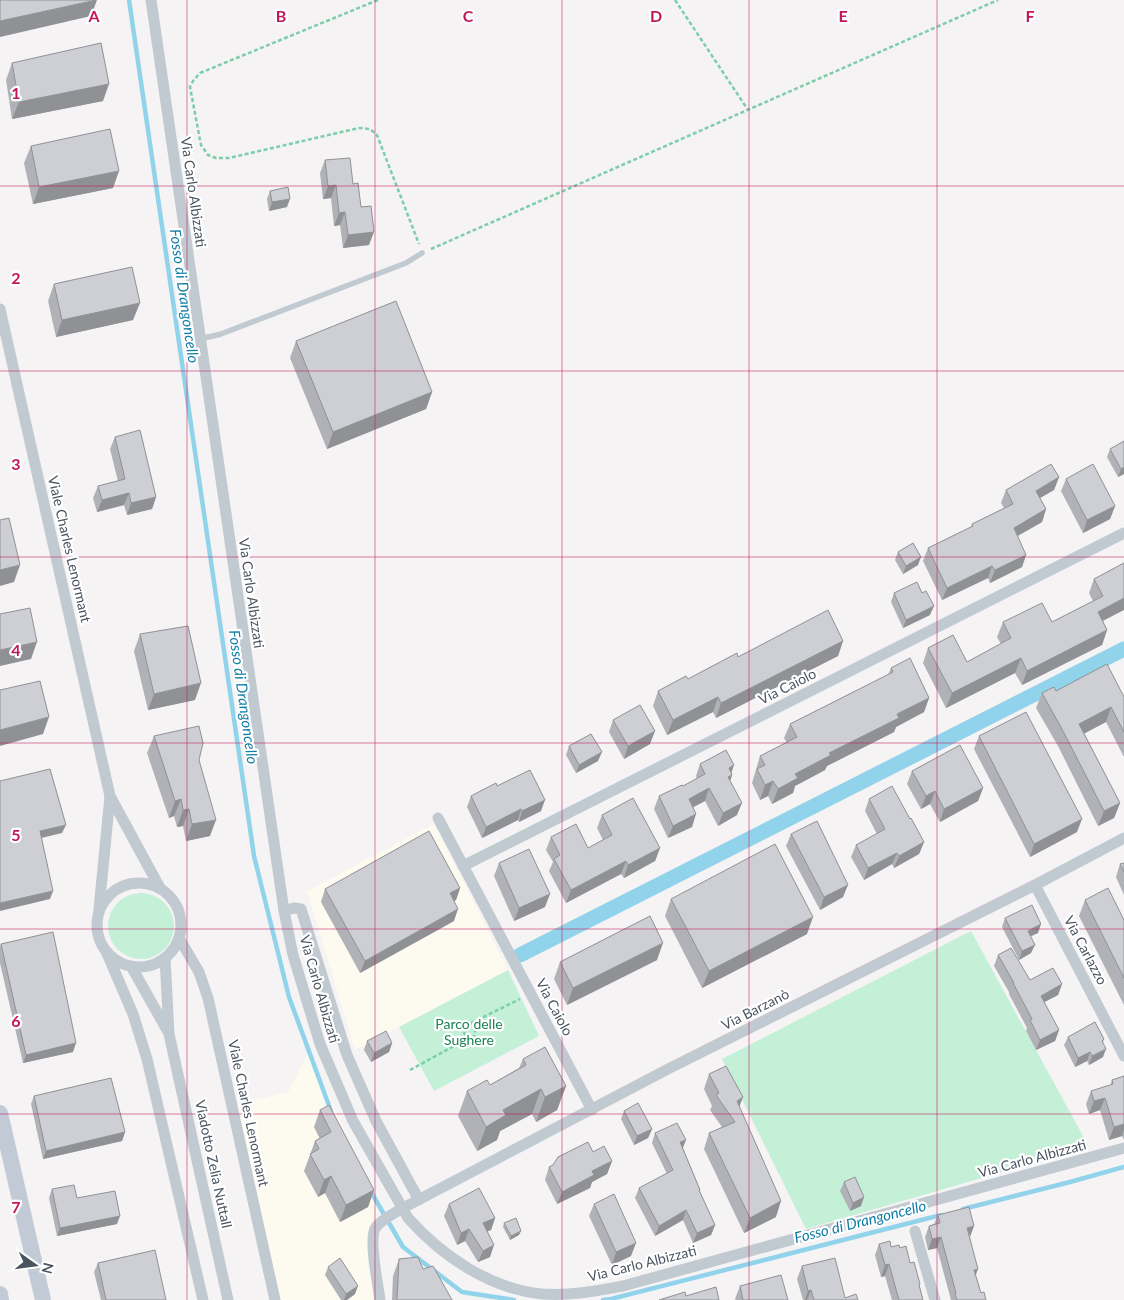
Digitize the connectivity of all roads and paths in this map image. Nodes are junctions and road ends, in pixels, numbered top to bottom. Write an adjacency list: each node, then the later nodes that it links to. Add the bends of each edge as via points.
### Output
1 (151, 0): 8 (street, Via Carlo Albizzati)
2 (378, 0): 6 (path, via 200,73 190,87 201,145 208,155 216,158 370,128 377,135)
3 (675, 0): 5 (path)
4 (998, 0): 5 (path)
5 (748, 110): 6 (path)
6 (422, 253): 8 (lane, via 406,263 221,334)
7 (0, 309): 10 (street, Viale Charles Lenormant)
8 (200, 339): 16 (street, Via Carlo Albizzati)
9 (1124, 533): 13 (street, Via Caiolo)
10 (110, 796): 15 (street, Viale Charles Lenormant); 17 (street, Viale Charles Lenormant)
11 (438, 818): 13 (street, Via Caiolo)
12 (1124, 838): 14 (street, Via Barzanò)
13 (464, 866): 22 (street, Via Caiolo)
14 (1035, 885): 26 (street, Via Carlazzo); 28 (street, Via Barzanò)
15 (160, 888): 17 (street, via 134,883 122,886 111,894); 18 (street, via 179,910)
16 (284, 911): 31 (street, via 301,909 347,1054 376,1121); 32 (street, Via Carlo Albizzati, via 293,955 320,1044 353,1121)
17 (98, 916): 19 (street, via 97,929)
18 (179, 938): 20 (street); 39 (street, Viale Charles Lenormant, via 199,972 208,998)
19 (106, 952): 21 (street, via 122,964); 37 (street, via 133,1014 147,1059)
20 (165, 958): 21 (street, via 149,966); 24 (street, Viadotto Zelia Nuttall)
21 (131, 966): 24 (street, Viadotto Zelia Nuttall)
22 (531, 994): 23 (path); 28 (street, Via Caiolo)
23 (471, 1023): 25 (path, via 465,1024); 25 (path, via 476,1032 474,1037)
24 (169, 1034): 38 (street, Viadotto Zelia Nuttall)
25 (467, 1039): 27 (path)
26 (1124, 1056)
27 (410, 1070)
28 (592, 1110): 31 (street, Via Barzanò)
29 (0, 1113): 36 (main road)
30 (1124, 1148): 32 (street, Via Carlo Albizzati, via 623,1286 579,1293 531,1292 484,1276 443,1251)
31 (419, 1200): 32 (street, Via Barzanò)
32 (398, 1211): 40 (street, Via Barzanò, via 380,1222 372,1237)
33 (915, 1231): 41 (street)
34 (0, 1294): 35 (main road)
35 (2, 1300)
36 (43, 1300)
37 (203, 1300)
38 (228, 1300)
39 (275, 1300)
40 (380, 1300)
41 (935, 1300)

